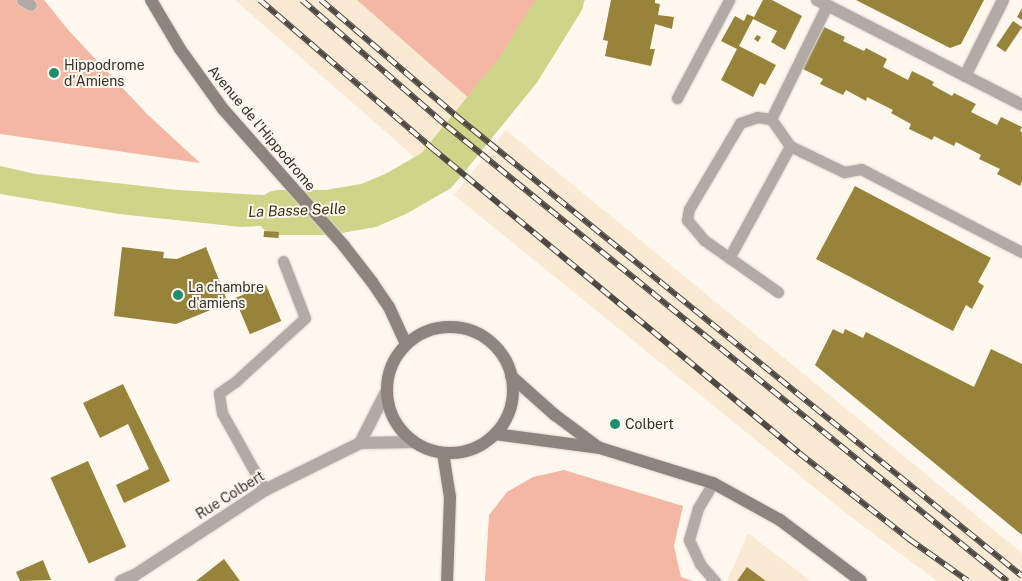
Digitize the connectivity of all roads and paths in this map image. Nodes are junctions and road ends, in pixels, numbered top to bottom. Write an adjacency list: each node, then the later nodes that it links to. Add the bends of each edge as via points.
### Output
1 (151, 0): 14 (main road, Avenue de l'Hippodrome, via 223,110 344,246 389,307)
2 (729, 0): 6 (lane)
3 (1003, 0): 5 (street)
4 (822, 3): 5 (street); 8 (lane)
5 (965, 76): 7 (street)
6 (677, 98)
7 (1022, 105)
8 (771, 119): 9 (lane); 11 (lane, via 757,116 740,123 689,209 687,220 698,234)
9 (790, 146): 10 (lane, via 844,172 861,169); 11 (lane)
10 (1022, 252)
11 (729, 258): 13 (lane)
12 (283, 261): 23 (lane, via 305,318 219,393 222,413)
13 (778, 292)
14 (406, 344): 15 (main road, via 426,330 461,328 493,342 506,357); 16 (main road, via 387,376)
15 (511, 376): 17 (main road, via 512,397 507,417); 20 (main road, via 555,415)
16 (386, 392): 18 (street); 19 (main road, via 398,427)
17 (495, 434): 20 (main road); 21 (main road, via 482,445)
18 (360, 442): 19 (street, Rue Colbert); 23 (street, Rue Colbert)
19 (413, 442): 21 (main road)
20 (600, 448): 22 (main road)
21 (443, 453): 25 (main road, via 450,497)
22 (713, 483): 26 (lane, via 698,508 689,540 700,564); 27 (main road, via 780,520)
23 (265, 490): 24 (street, Rue Colbert)
24 (122, 581)
25 (448, 581)
26 (715, 581)
27 (861, 581)

